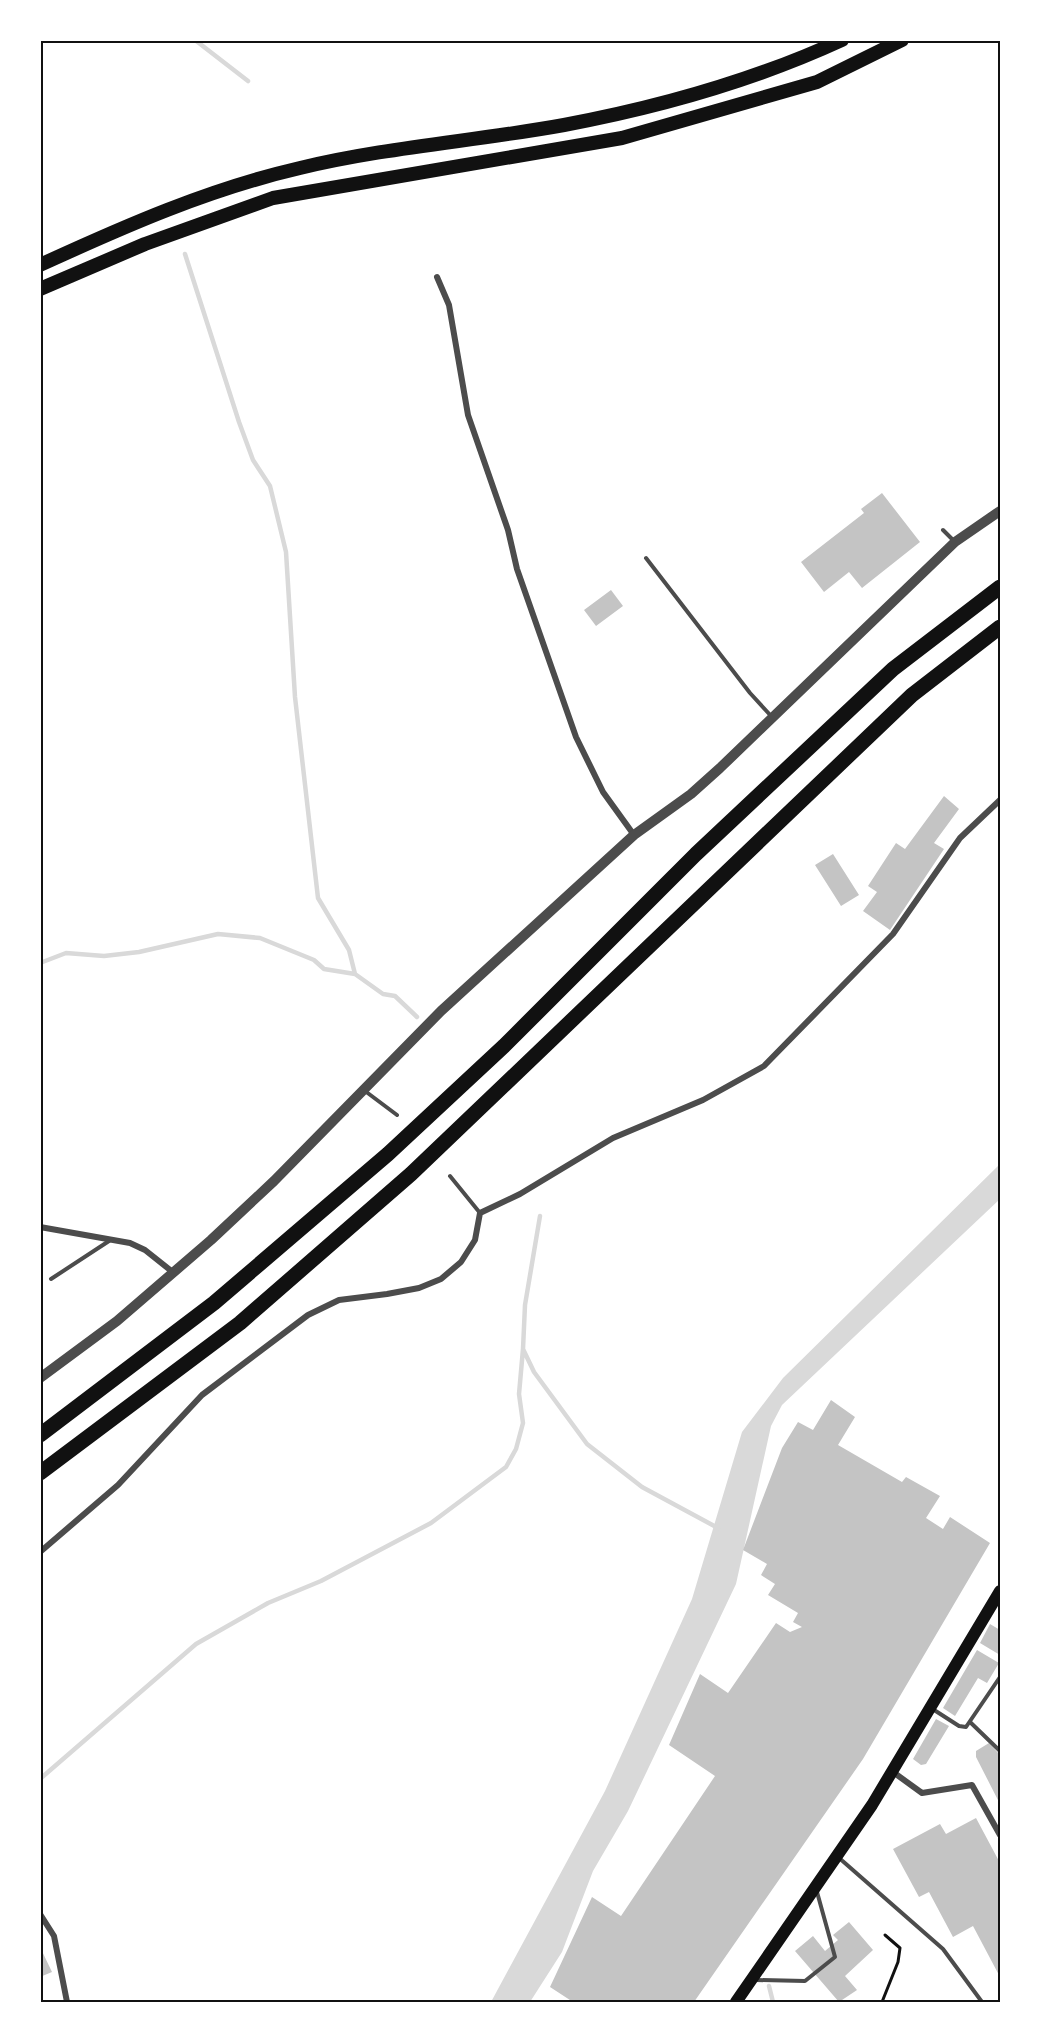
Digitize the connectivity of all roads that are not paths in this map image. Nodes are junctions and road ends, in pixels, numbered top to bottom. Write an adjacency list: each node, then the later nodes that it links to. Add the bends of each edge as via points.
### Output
1 (842, 40): 3 (highway, via 760,74 663,104 563,125 341,159 244,182 178,204)
2 (902, 40): 5 (highway, via 817,82 622,138 273,198 145,244)
3 (40, 264)
4 (437, 277): 14 (street, via 449,305 468,414 576,737 603,792)
5 (40, 289)
6 (1000, 511): 8 (street)
7 (943, 530): 8 (lane)
8 (955, 542): 12 (street)
9 (646, 558): 12 (lane)
10 (1000, 587): 24 (highway, via 893,669 696,854 504,1046 388,1154 214,1303)
11 (1000, 627): 25 (highway, via 912,694 402,1182 240,1323)
12 (772, 718): 14 (street, via 691,794)
13 (1000, 800): 18 (street, via 960,838 893,934 764,1066 687,1108 613,1138)
14 (634, 835): 15 (street, via 441,1011)
15 (365, 1090): 16 (lane); 21 (street)
16 (397, 1115)
17 (450, 1176): 18 (lane)
18 (480, 1214): 26 (street, via 475,1240 461,1262 441,1279 418,1288 339,1300 308,1315 202,1395 118,1485)
19 (40, 1227): 20 (street)
20 (112, 1239): 21 (street, via 145,1250); 22 (lane)
21 (174, 1273): 23 (street)
22 (51, 1279)
23 (40, 1378)
24 (40, 1435)
25 (40, 1473)
26 (40, 1552)
27 (1000, 1591): 29 (main road)
28 (1000, 1677): 30 (lane)
29 (931, 1708): 30 (lane, via 959,1726); 32 (main road)
30 (970, 1722): 31 (lane)
31 (1000, 1751)
32 (893, 1772): 33 (street, via 922,1793 972,1785); 34 (main road)
33 (1000, 1835)
34 (838, 1856): 35 (main road); 40 (lane, via 943,1949)
35 (816, 1889): 37 (main road); 37 (lane, via 835,1957 805,1981)
36 (40, 1914): 38 (street, via 54,1936)
37 (752, 1980): 39 (main road)
38 (67, 2002)
39 (736, 2002)
40 (982, 2002)

